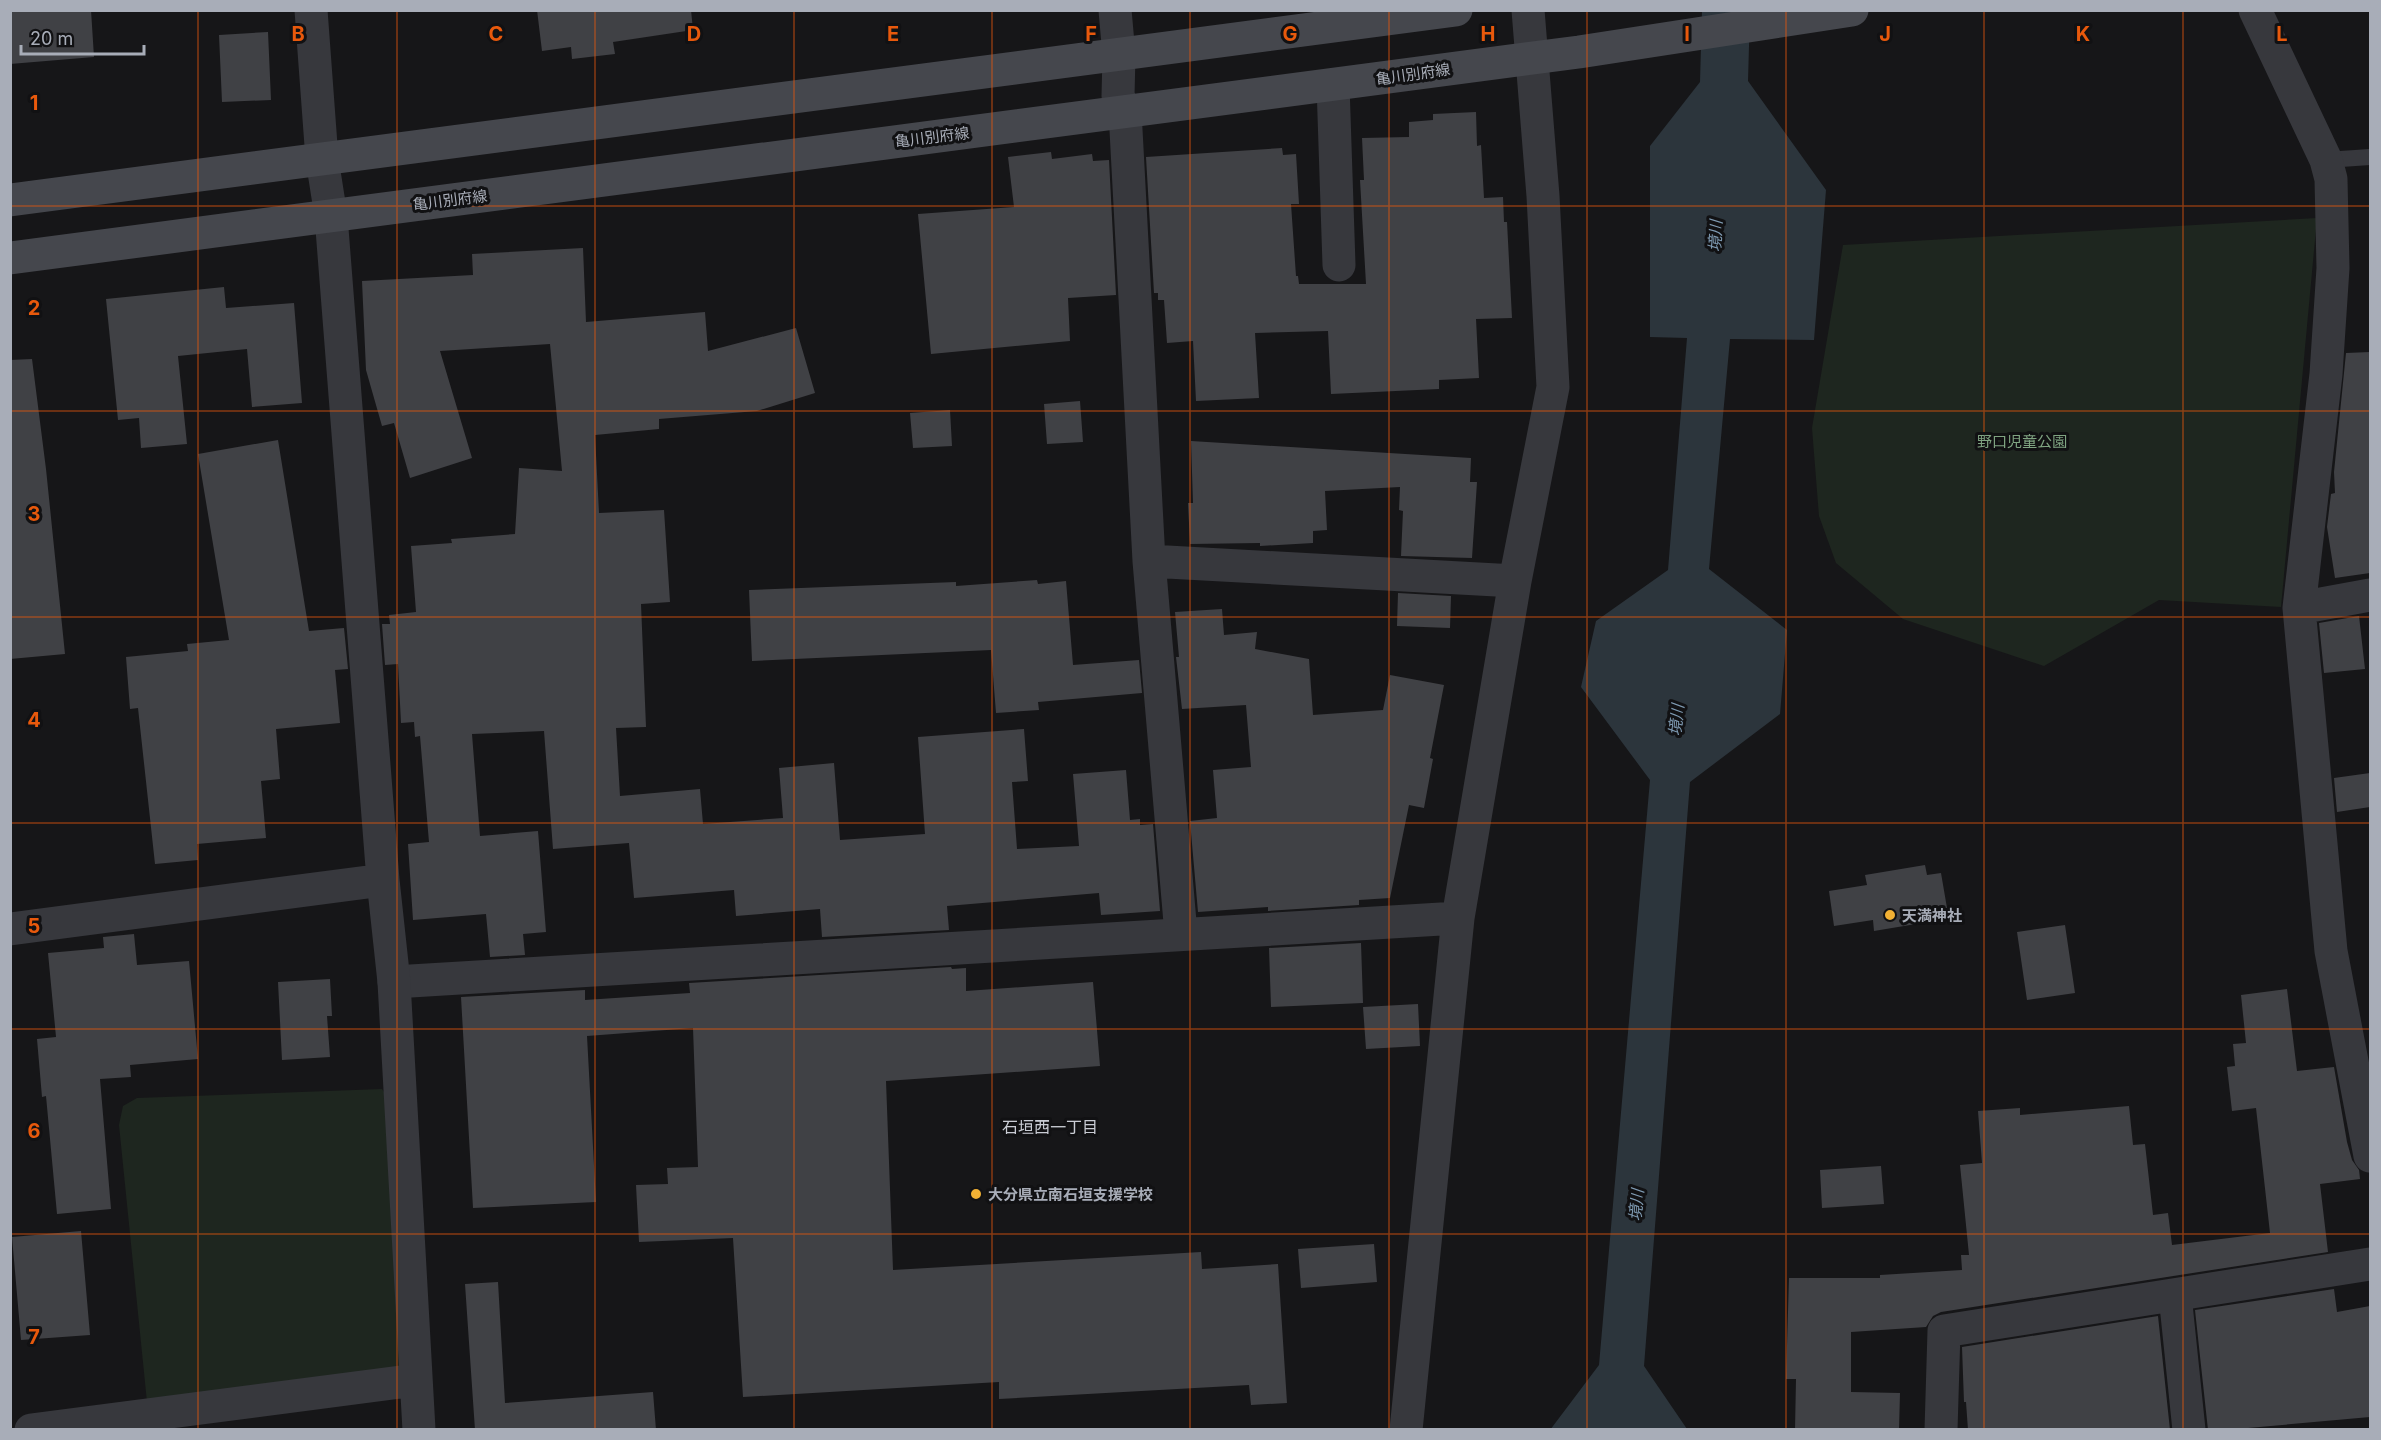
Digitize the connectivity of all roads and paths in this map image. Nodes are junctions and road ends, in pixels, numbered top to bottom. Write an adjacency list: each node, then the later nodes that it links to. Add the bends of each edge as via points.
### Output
1 (311, 10): 12 (street)
2 (1115, 10): 7 (street)
3 (1456, 10): 7 (main road)
4 (1528, 10): 8 (street)
5 (2255, 10): 13 (street)
6 (1844, 12): 8 (main road, 亀川別府線)
7 (1119, 55): 10 (street, via 1118,96); 12 (main road)
8 (1533, 58): 9 (main road, 亀川別府線); 19 (street, via 1553,387)
9 (1333, 85): 10 (main road, 亀川別府線); 17 (street)
10 (1125, 111): 15 (main road, 亀川別府線); 18 (street)
11 (2370, 157): 13 (lane)
12 (322, 159): 14 (main road); 15 (street)
13 (2326, 160): 21 (street, via 2331,178 2333,268 2326,374)
14 (10, 200)
15 (331, 216): 16 (main road, 亀川別府線); 22 (street)
16 (10, 258)
17 (1340, 265)
18 (1149, 561): 19 (street); 25 (street)
19 (1515, 581): 23 (street)
20 (2370, 595): 21 (street)
21 (2299, 608): 27 (street, via 2331,951)
22 (383, 880): 24 (street); 26 (street)
23 (1458, 918): 25 (street); 33 (street)
24 (10, 929)
25 (1181, 934): 26 (street)
26 (394, 982): 30 (street)
27 (2370, 1156)
28 (2370, 1264): 29 (street)
29 (2175, 1295): 34 (street, via 1944,1331); 35 (street)
30 (416, 1380): 31 (street); 32 (street)
31 (31, 1430)
32 (418, 1430)
33 (1406, 1430)
34 (1941, 1430)
35 (2189, 1430)

